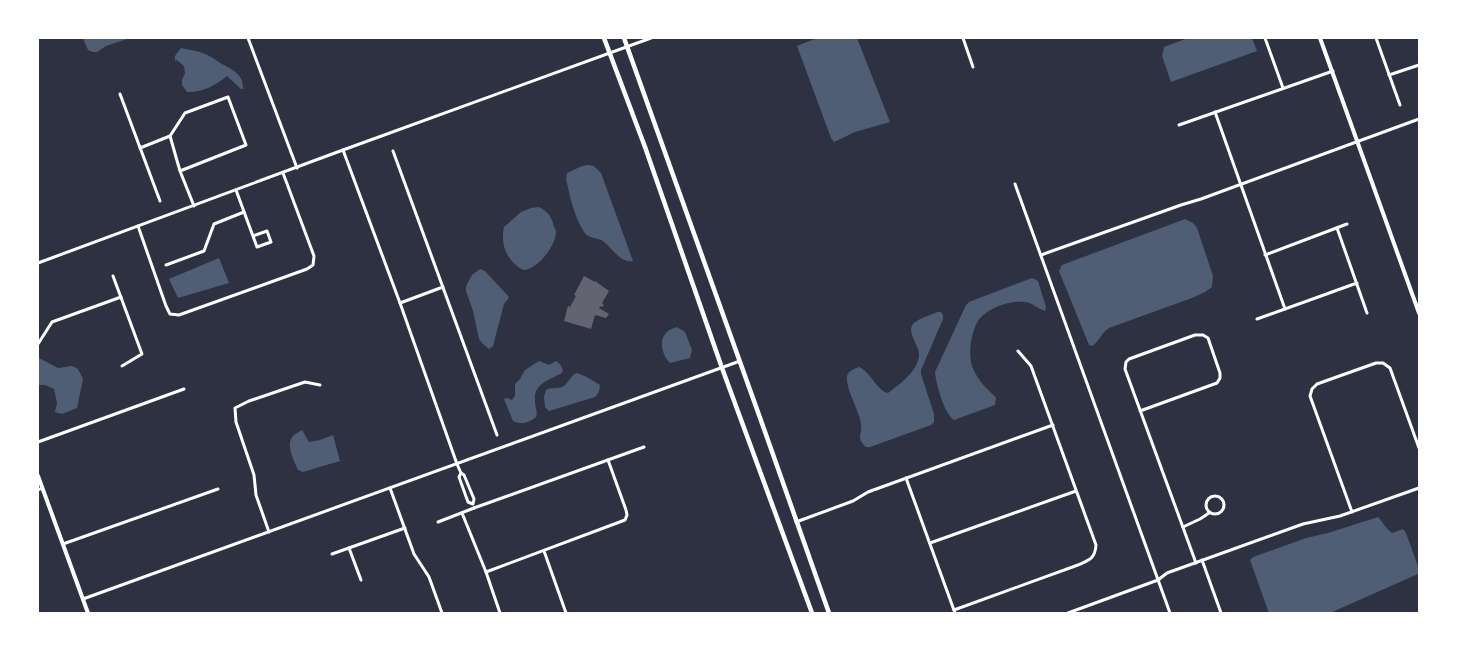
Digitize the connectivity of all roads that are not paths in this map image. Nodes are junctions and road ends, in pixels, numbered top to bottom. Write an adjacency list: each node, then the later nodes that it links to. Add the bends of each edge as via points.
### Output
1 (248, 38): 26 (street)
2 (604, 38): 10 (main road)
3 (624, 38): 9 (main road)
4 (651, 38): 9 (street)
5 (963, 38): 12 (street)
6 (1265, 38): 15 (street)
7 (1320, 38): 13 (street)
8 (1376, 38): 14 (street)
9 (627, 46): 10 (street); 54 (main road)
10 (610, 53): 24 (street); 56 (main road)
11 (1419, 65): 14 (street)
12 (973, 67)
13 (1332, 71): 15 (street); 22 (street)
14 (1389, 75): 17 (street)
15 (1283, 88): 18 (street)
16 (120, 94): 23 (street)
17 (1400, 105)
18 (1214, 112): 20 (street); 30 (street)
19 (1419, 119): 22 (street)
20 (1179, 125)
21 (170, 136): 23 (street); 27 (street); 27 (street, via 185,113 228,97 246,145)
22 (1358, 141): 30 (street); 50 (street)
23 (140, 148): 32 (street)
24 (343, 150): 26 (street); 47 (street)
25 (393, 151): 45 (street)
26 (297, 168): 28 (street)
27 (180, 171): 33 (street)
28 (283, 173): 31 (street); 36 (street, via 314,256 313,265 307,269 179,315 170,314)
29 (1015, 184): 39 (street)
30 (1240, 185): 39 (street); 40 (street)
31 (236, 190): 33 (street); 34 (street)
32 (160, 201)
33 (194, 206): 36 (street)
34 (244, 212): 38 (street); 42 (street, via 214,224 204,251)
35 (1347, 224): 37 (street)
36 (138, 226): 41 (street)
37 (1337, 228): 40 (street); 44 (street)
38 (253, 236): 38 (street, via 257,247 271,242 267,231)
39 (1040, 255): 94 (street)
40 (1265, 255): 48 (street)
41 (38, 263)
42 (166, 265)
43 (113, 276): 46 (street)
44 (1357, 283): 48 (street); 49 (street)
45 (443, 288): 47 (street); 61 (street)
46 (121, 297): 52 (street, via 52,322); 55 (street, via 142,354)
47 (400, 303): 66 (street)
48 (1285, 309): 51 (street)
49 (1367, 313)
50 (1419, 313)
51 (1257, 319)
52 (38, 344)
53 (1018, 351): 60 (street, via 1031,366)
54 (740, 361): 56 (street); 81 (main road)
55 (122, 366)
56 (722, 368): 66 (street); 101 (main road)
57 (320, 385): 84 (street, via 305,382 235,408 236,422 254,475 256,495)
58 (184, 389): 62 (street)
59 (1140, 411): 59 (street, via 1125,368 1126,362 1195,335 1208,338 1220,373 1217,383); 82 (street)
60 (1053, 425): 69 (street); 74 (street)
61 (497, 435)
62 (38, 442)
63 (644, 447): 65 (street)
64 (1419, 448): 78 (street, via 1390,368 1383,363 1376,363 1317,384 1310,396)
65 (608, 460): 76 (street); 88 (street, via 626,510 625,520)
66 (457, 464): 67 (street); 71 (street)
67 (461, 473): 75 (street, via 474,499); 75 (street, via 459,477 468,502)
68 (38, 476): 73 (street)
69 (906, 478): 81 (street); 85 (street)
70 (218, 488): 86 (street)
71 (390, 488): 83 (street); 84 (street)
72 (1419, 488): 78 (street)
73 (40, 489): 86 (street)
74 (1076, 491): 85 (street); 96 (street, via 1096,545 1096,553 1092,558)
75 (473, 504): 76 (street)
76 (474, 508): 79 (street)
77 (1209, 512): 77 (street, via 1217,514 1222,511 1223,502 1220,497 1208,498 1205,504); 82 (street, via 1200,520)
78 (1352, 512): 90 (street, via 1303,524)
79 (462, 513): 80 (street); 92 (street)
80 (438, 522)
81 (796, 522): 102 (main road)
82 (1183, 527): 91 (street)
83 (405, 528): 87 (street); 98 (street, via 414,554 429,577)
84 (269, 532): 95 (street)
85 (930, 543): 96 (street)
86 (63, 544): 95 (street)
87 (349, 548): 89 (street); 93 (street)
88 (544, 551): 92 (street); 100 (street)
89 (332, 554)
90 (1202, 560): 91 (street); 105 (street)
91 (1196, 563): 94 (street, via 1167,573)
92 (486, 572): 99 (street)
93 (361, 580)
94 (1158, 580): 103 (street); 104 (street)
95 (83, 599): 97 (street)
96 (955, 611)
97 (88, 613)
98 (442, 613)
99 (500, 613)
100 (566, 613)
101 (812, 613)
102 (829, 613)
103 (1068, 613)
104 (1170, 613)
105 (1221, 613)

